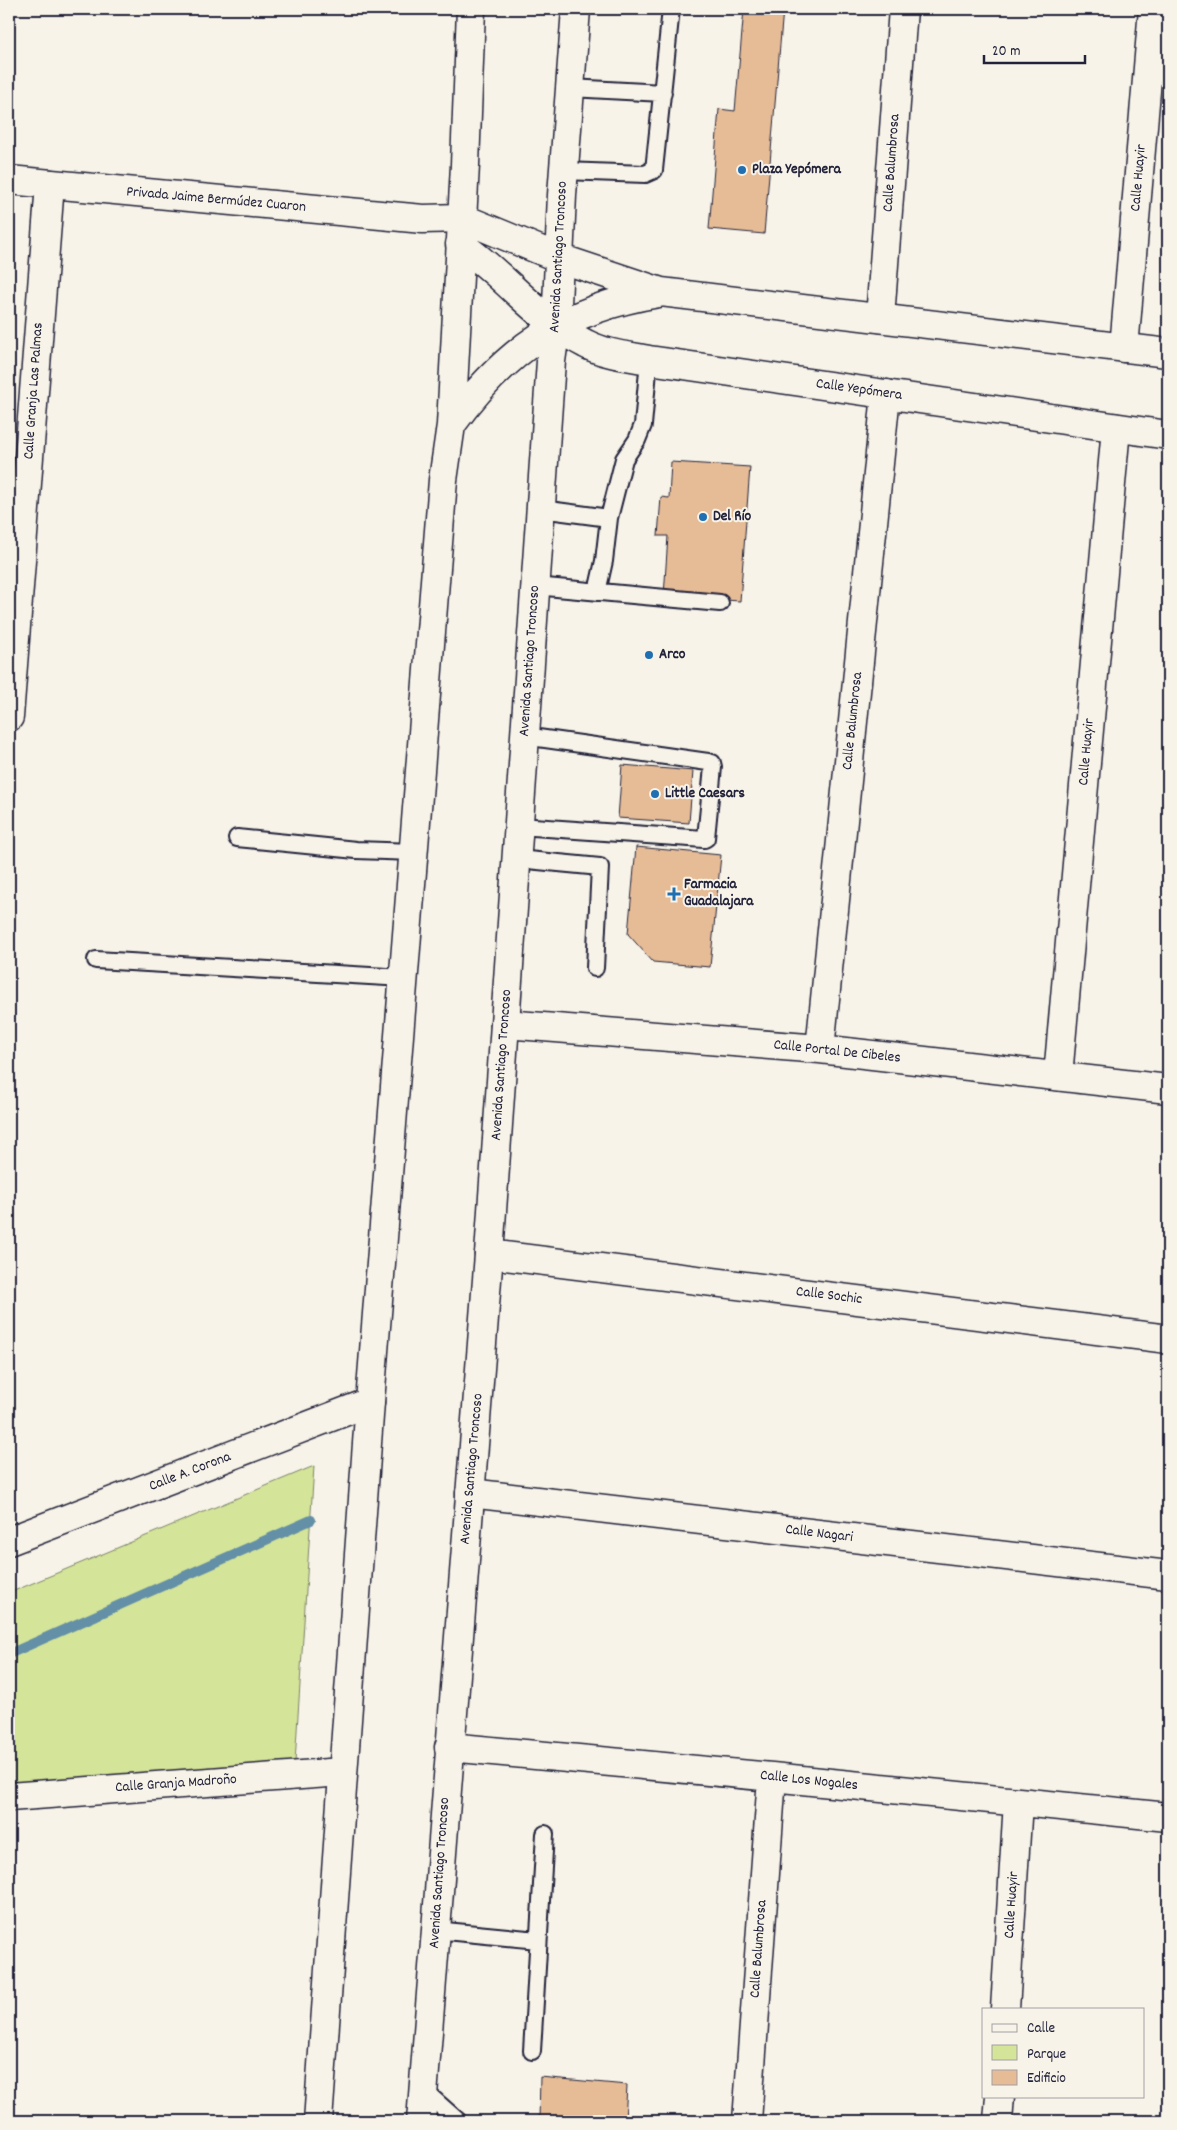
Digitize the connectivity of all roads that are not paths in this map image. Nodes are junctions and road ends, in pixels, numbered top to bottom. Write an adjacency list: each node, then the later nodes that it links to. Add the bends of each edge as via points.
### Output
1 (471, 9): 11 (street)
2 (576, 9): 6 (street, Avenida Santiago Troncoso)
3 (672, 9): 7 (lane)
4 (903, 9): 14 (street, Calle Balumbrosa)
5 (1153, 9): 16 (street, Calle Huayir)
6 (570, 88): 7 (lane); 8 (street, Avenida Santiago Troncoso)
7 (663, 93): 8 (lane, via 654,170 650,173)
8 (564, 171): 12 (street, Avenida Santiago Troncoso)
9 (9, 180): 10 (street, Privada Jaime Bermúdez Cuaron)
10 (50, 184): 11 (street, Privada Jaime Bermúdez Cuaron, via 423,219); 28 (street, Calle Granja Las Palmas)
11 (461, 231): 12 (street); 15 (street, Calle Yepómera, via 492,269); 20 (street)
12 (558, 258): 13 (street); 15 (street, Avenida Santiago Troncoso)
13 (661, 292): 14 (street); 15 (street, via 617,301)
14 (880, 318): 16 (street)
15 (556, 326): 18 (street, Calle Yepómera, via 602,350); 20 (street, via 497,369 472,395); 23 (street, Avenida Santiago Troncoso)
16 (1124, 348): 17 (street)
17 (1168, 353)
18 (649, 360): 19 (street, Calle Yepómera); 24 (lane, via 643,425 624,459)
19 (886, 394): 21 (street, Calle Yepómera); 38 (street, Calle Balumbrosa)
20 (451, 425): 32 (street, via 442,490)
21 (1116, 428): 22 (street, Calle Yepómera); 39 (street, Calle Huayir)
22 (1168, 435)
23 (541, 509): 24 (lane); 25 (street, Avenida Santiago Troncoso)
24 (609, 518): 26 (lane)
25 (535, 586): 26 (lane); 29 (street, Avenida Santiago Troncoso)
26 (597, 592): 27 (lane)
27 (720, 603)
28 (9, 718)
29 (524, 736): 30 (street, Avenida Santiago Troncoso); 30 (lane, via 708,762 713,767 704,839)
30 (519, 826): 33 (street, Avenida Santiago Troncoso)
31 (237, 838): 32 (lane, via 356,850)
32 (414, 852): 36 (street)
33 (517, 859): 35 (lane, via 600,866); 37 (street, Avenida Santiago Troncoso)
34 (96, 960): 36 (lane)
35 (595, 968)
36 (404, 978): 43 (street)
37 (504, 1024): 38 (street, Calle Portal De Cibeles); 41 (street, Avenida Santiago Troncoso)
38 (820, 1049): 39 (street, Calle Portal De Cibeles)
39 (1058, 1076): 40 (street, Calle Portal De Cibeles)
40 (1168, 1089)
41 (489, 1254): 42 (street, Calle Sochic); 44 (street, Avenida Santiago Troncoso)
42 (1168, 1339)
43 (370, 1402): 45 (street, Calle A. Corona); 48 (street)
44 (470, 1492): 46 (street, Calle Nagari); 47 (street, Avenida Santiago Troncoso)
45 (9, 1542)
46 (1168, 1575)
47 (449, 1747): 49 (street, Calle Los Nogales); 54 (street, Avenida Santiago Troncoso)
48 (342, 1772): 50 (street, Calle Granja Madroño); 58 (street)
49 (772, 1777): 51 (street, Calle Los Nogales); 65 (street, Calle Balumbrosa)
50 (9, 1796)
51 (1018, 1802): 52 (street, Calle Los Nogales); 56 (street, Calle Huayir)
52 (1168, 1817)
53 (545, 1834): 55 (lane)
54 (435, 1930): 55 (lane); 59 (street, Avenida Santiago Troncoso)
55 (538, 1940): 57 (lane)
56 (1005, 2008)
57 (532, 2051)
58 (321, 2082): 61 (street); 62 (street, via 331,2098)
59 (423, 2090): 63 (street, Avenida Santiago Troncoso); 64 (lane)
60 (1000, 2098): 66 (street)
61 (318, 2121)
62 (335, 2121)
63 (421, 2121)
64 (458, 2121)
65 (747, 2121)
66 (998, 2121)

